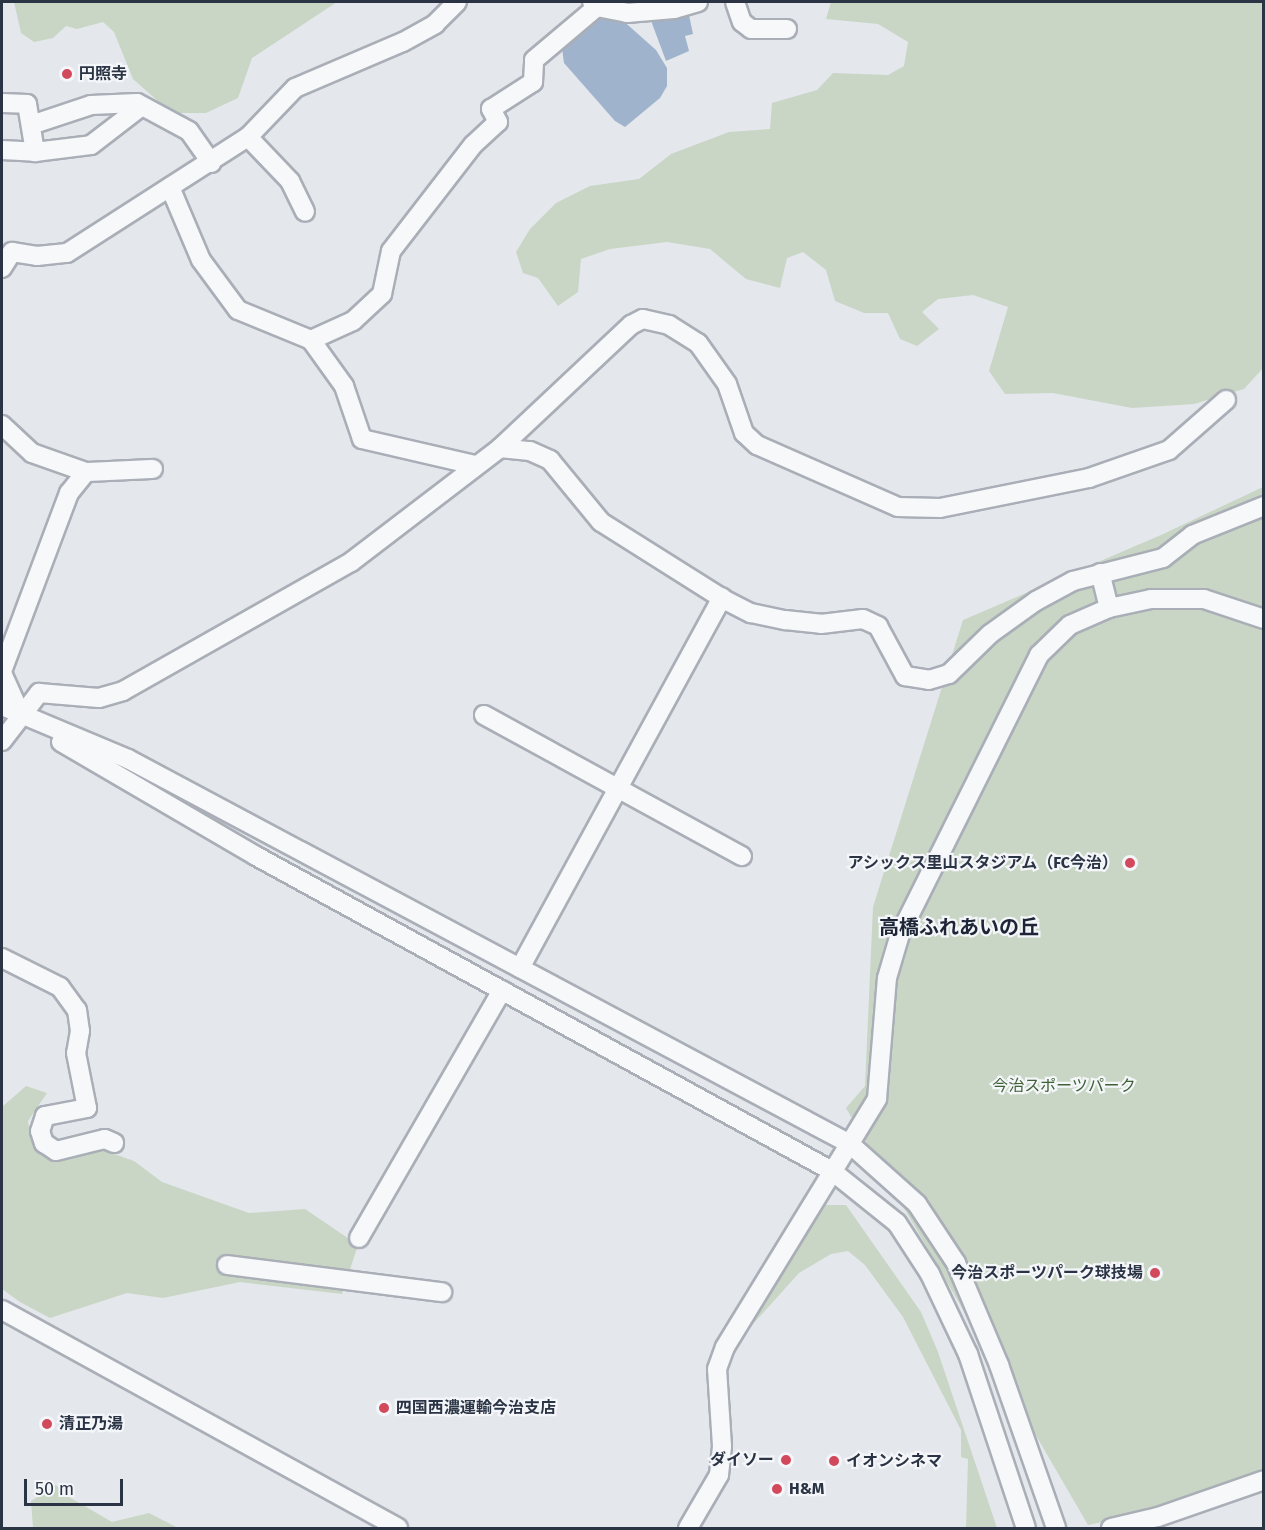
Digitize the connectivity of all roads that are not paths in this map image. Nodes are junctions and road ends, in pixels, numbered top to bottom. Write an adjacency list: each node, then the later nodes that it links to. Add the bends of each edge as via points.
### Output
1 (457, 2): 9 (street, via 435,24 403,42 295,88)
2 (698, 2): 4 (street, via 674,9 627,13)
3 (735, 2): 5 (street, via 741,22 751,30)
4 (594, 4): 16 (street, via 534,60 533,82 491,109 498,122 473,145 391,251 382,294 353,321)
5 (787, 29)
6 (2, 104): 8 (street, via 27,104)
7 (139, 108): 8 (street, via 137,103 127,102 91,105); 11 (street, via 91,146); 12 (street, via 189,131)
8 (31, 125): 11 (street)
9 (248, 137): 12 (street); 14 (street, via 290,181)
10 (2, 150): 11 (street)
11 (35, 152)
12 (212, 163): 13 (street)
13 (170, 187): 15 (street, via 66,253 38,256 12,252); 16 (street, via 201,260 238,310)
14 (305, 212)
15 (2, 268)
16 (311, 340): 20 (street, via 344,386 362,439)
17 (1226, 400): 19 (street, via 1169,450 1089,478 940,508 898,507 757,445 744,433 727,384 698,344 669,325 643,319 630,325)
18 (2, 425): 22 (street, via 32,453)
19 (500, 448): 20 (street); 25 (street, via 530,450 550,460 601,522)
20 (475, 465): 31 (street, via 351,562 146,681 99,698 39,693)
21 (153, 469): 22 (street)
22 (86, 472): 28 (street, via 69,493)
23 (1263, 506): 24 (street, via 1192,535 1163,558)
24 (1100, 573): 25 (street, via 1073,581 1035,601 990,634 950,674 929,680 905,676 878,626 863,619 821,624 785,620 751,613); 26 (street)
25 (722, 597): 33 (street)
26 (1109, 608): 27 (street, via 1185,597 1234,606); 39 (street, via 1071,625 1039,655 900,934 887,978 877,1100)
27 (1263, 619)
28 (2, 672): 31 (street)
29 (2, 706): 31 (street)
30 (484, 715): 33 (street)
31 (20, 716): 32 (street); 36 (street, via 128,759); 37 (street, via 235,844)
32 (2, 741)
33 (618, 788): 34 (street); 36 (street)
34 (742, 856)
35 (2, 958): 38 (street, via 60,987 77,1010 80,1031 76,1053 87,1108 45,1116 40,1131 44,1143 56,1151 105,1139)
36 (520, 968): 39 (street)
37 (502, 990): 40 (street); 41 (street)
38 (114, 1143)
39 (850, 1144): 40 (street); 49 (street, via 917,1204 956,1263 999,1365)
40 (832, 1171): 47 (street, via 725,1347 717,1369 722,1446 719,1475); 48 (street, via 897,1223 930,1274 968,1354)
41 (359, 1238)
42 (227, 1265): 43 (street)
43 (442, 1292)
44 (2, 1310): 46 (street)
45 (1263, 1480): 50 (street, via 1158,1517)
46 (398, 1528)
47 (688, 1528)
48 (1026, 1528)
49 (1056, 1528)
50 (1111, 1528)

